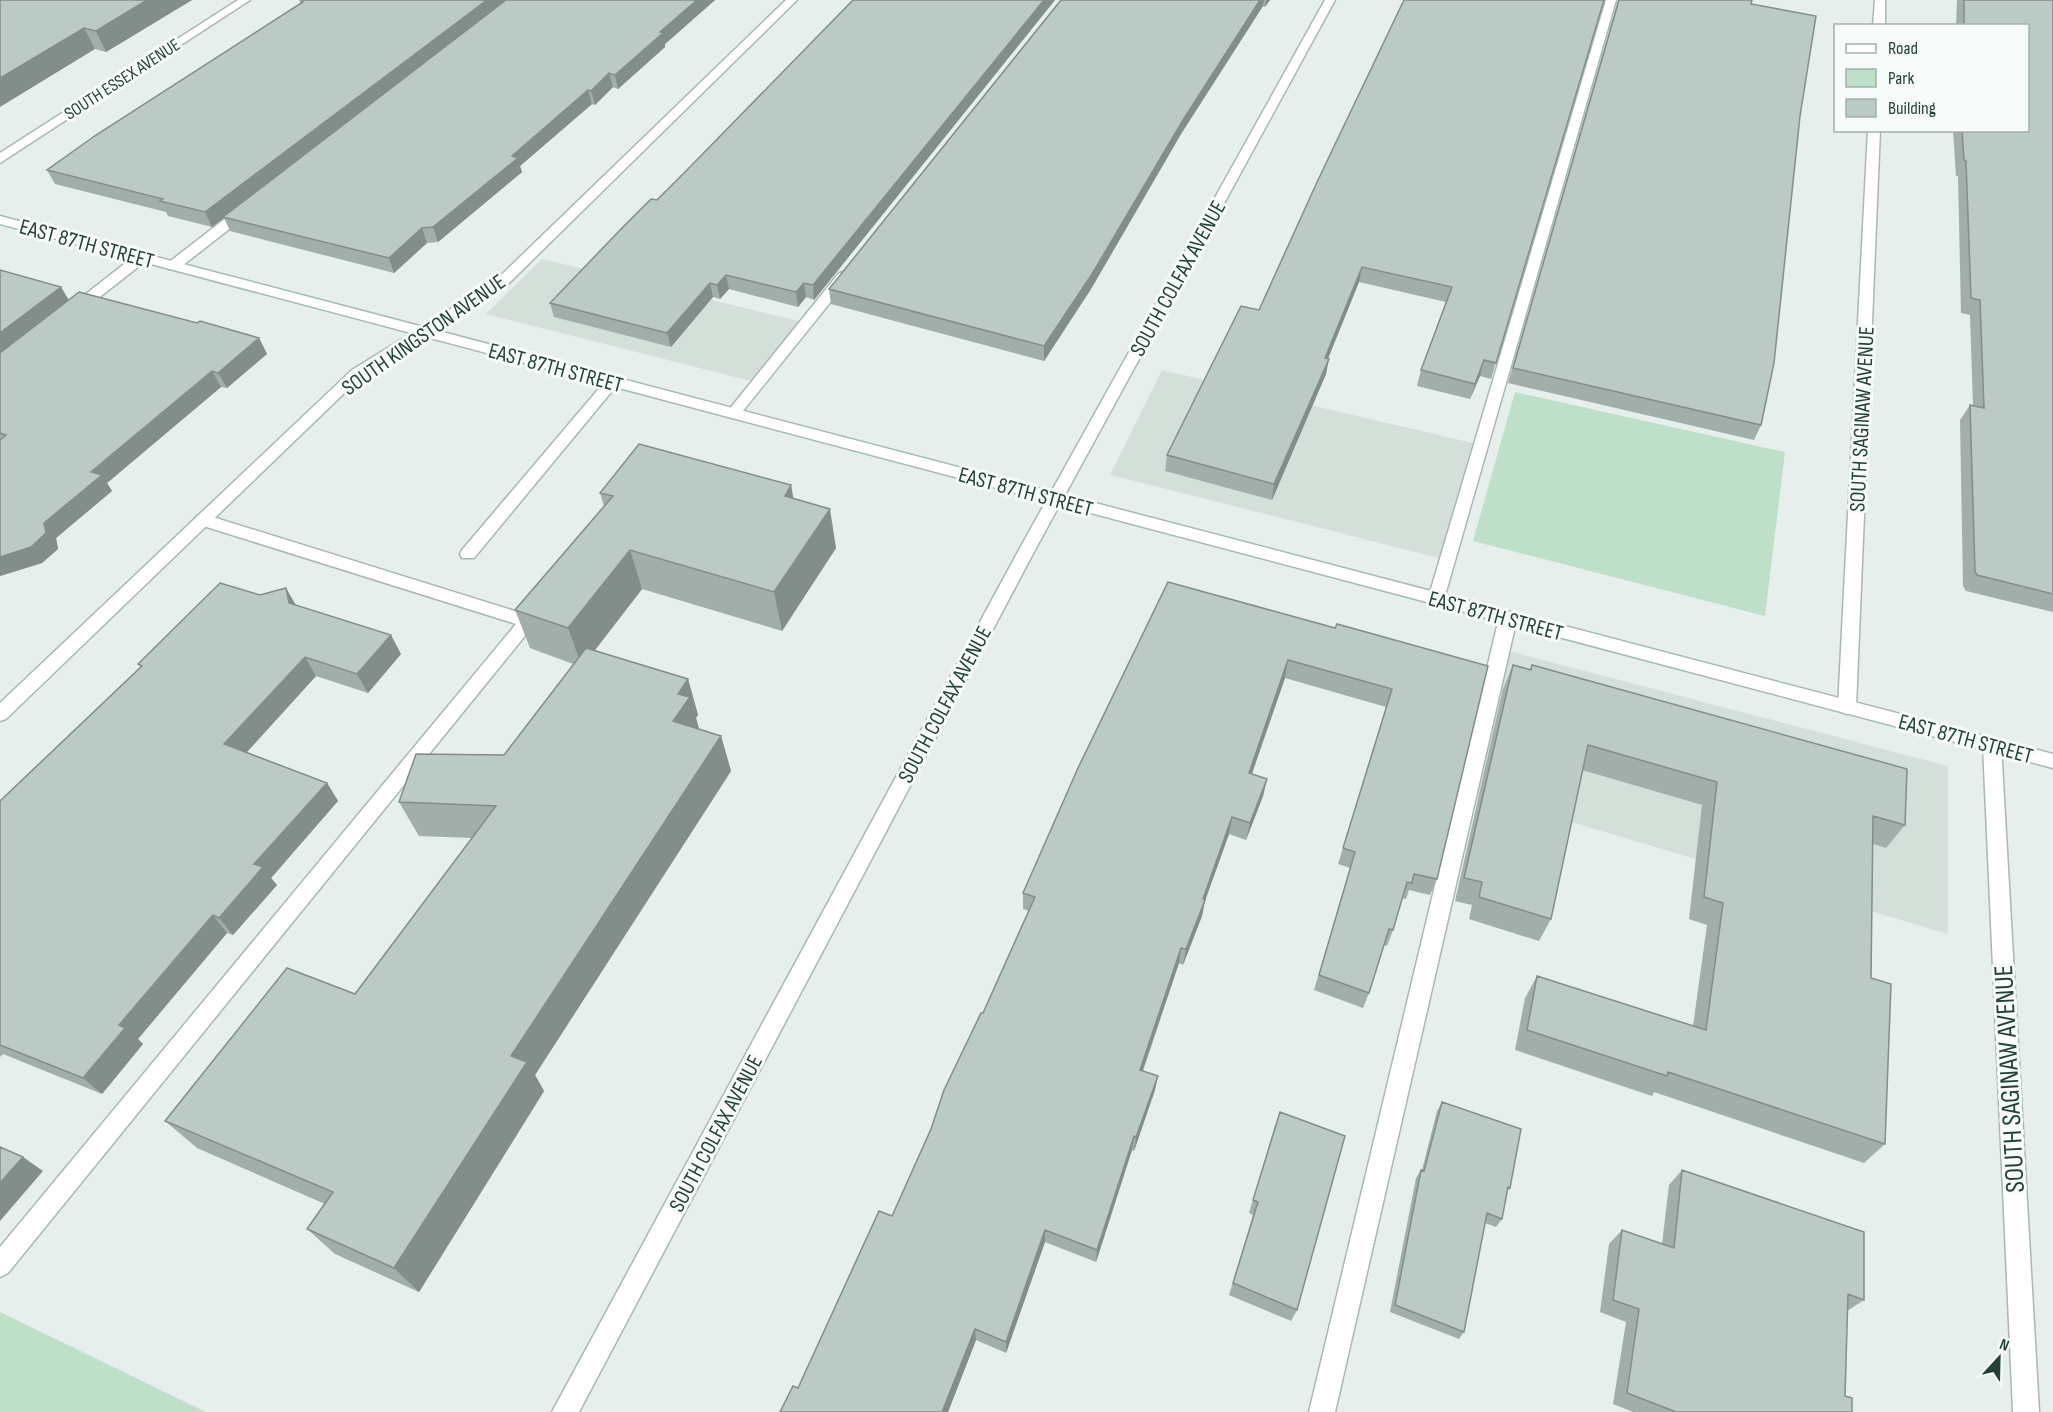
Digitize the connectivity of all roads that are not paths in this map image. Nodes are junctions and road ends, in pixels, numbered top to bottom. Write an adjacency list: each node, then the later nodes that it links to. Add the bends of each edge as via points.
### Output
1 (245, 0): 8 (street, SOUTH ESSEX AVENUE)
2 (792, 0): 15 (street, SOUTH KINGSTON AVENUE, via 500,285)
3 (1330, 0): 18 (street, SOUTH COLFAX AVENUE)
4 (1611, 0): 21 (street)
5 (1880, 0): 6 (street)
6 (1879, 24)
7 (1874, 132): 23 (street, SOUTH SAGINAW AVENUE)
8 (0, 159)
9 (253, 205): 12 (street)
10 (0, 220): 11 (street, EAST 87TH STREET)
11 (142, 257): 12 (street, EAST 87TH STREET); 14 (street)
12 (173, 266): 15 (street, EAST 87TH STREET)
13 (850, 268): 17 (street)
14 (66, 316)
15 (423, 332): 16 (street, EAST 87TH STREET); 19 (street, SOUTH KINGSTON AVENUE, via 357,374)
16 (612, 382): 17 (street, EAST 87TH STREET); 20 (street)
17 (734, 414): 18 (street, EAST 87TH STREET)
18 (1055, 499): 21 (street, EAST 87TH STREET); 28 (street, SOUTH COLFAX AVENUE)
19 (203, 520): 24 (street, SOUTH KINGSTON AVENUE); 27 (street, via 528,621)
20 (468, 554)
21 (1436, 599): 22 (street, EAST 87TH STREET)
22 (1508, 618): 23 (street, EAST 87TH STREET); 29 (street)
23 (1847, 707): 25 (street, EAST 87TH STREET)
24 (0, 714)
25 (1992, 745): 26 (street, EAST 87TH STREET); 30 (street, SOUTH SAGINAW AVENUE)
26 (2053, 761)
27 (0, 1265)
28 (565, 1412)
29 (1322, 1412)
30 (2026, 1412)

